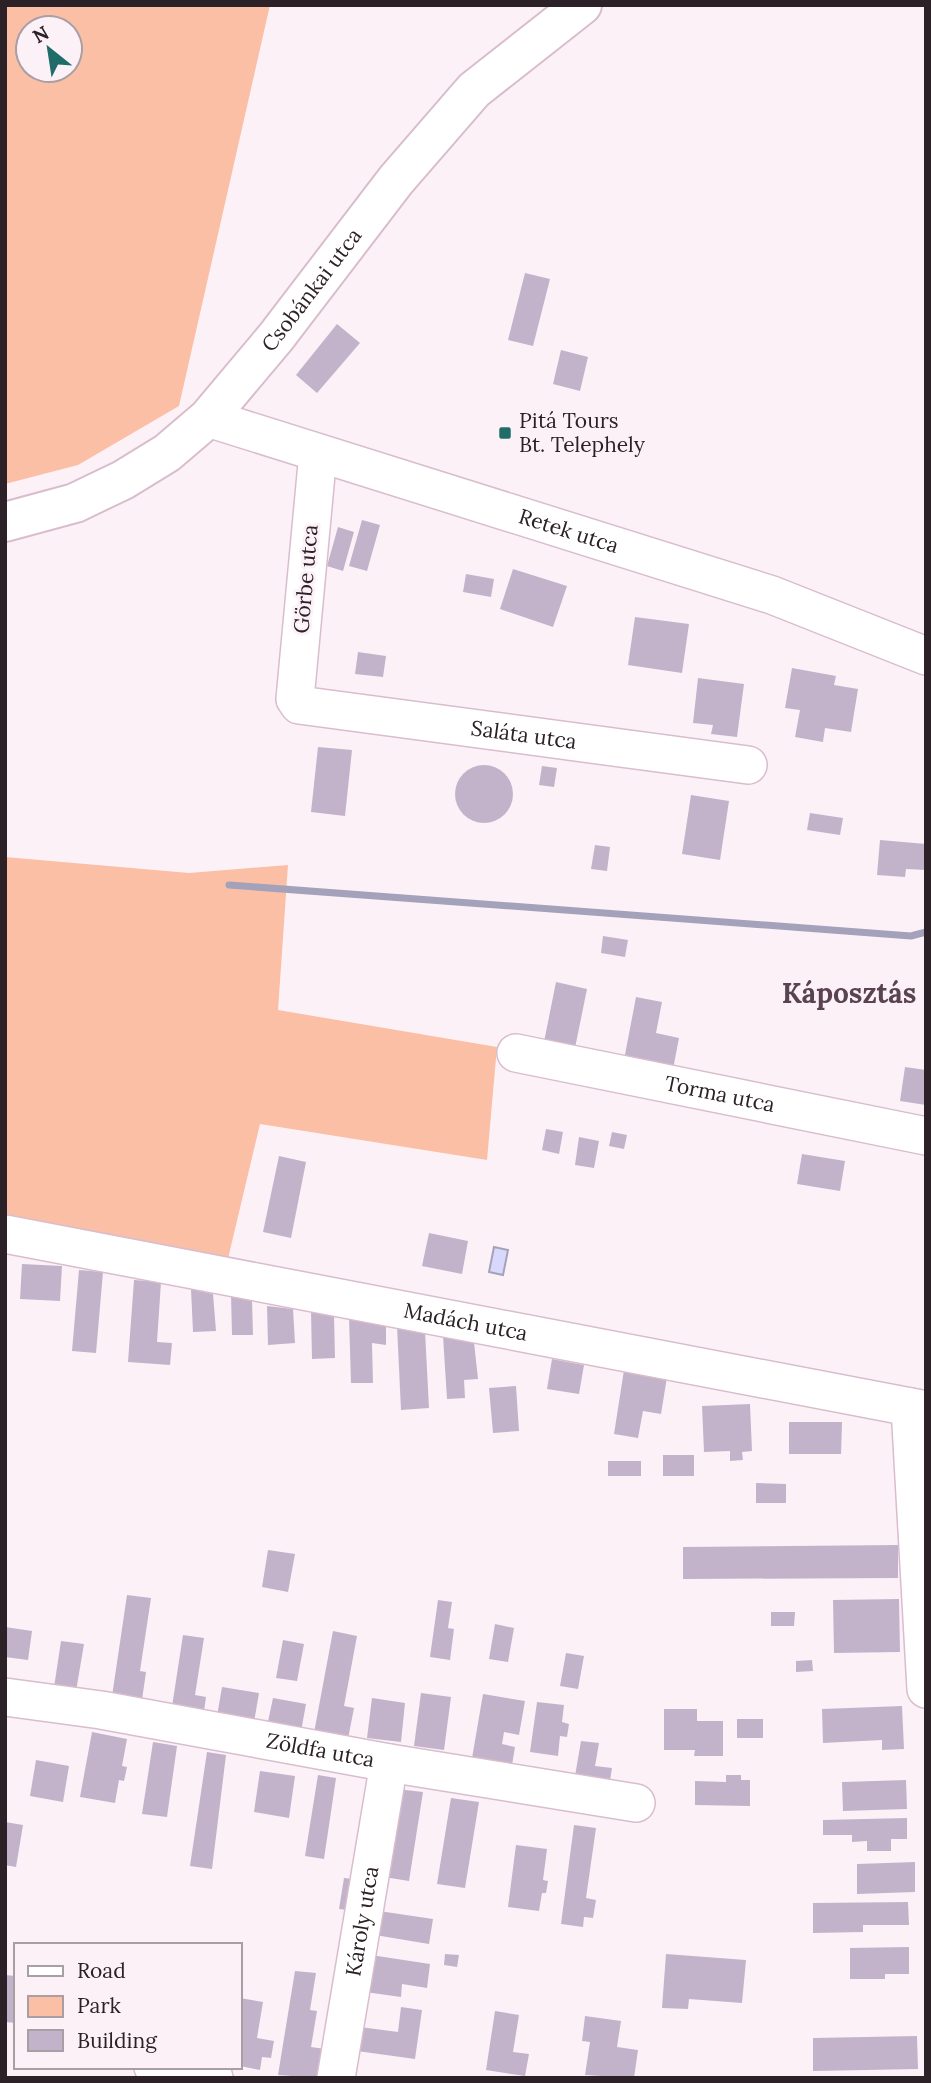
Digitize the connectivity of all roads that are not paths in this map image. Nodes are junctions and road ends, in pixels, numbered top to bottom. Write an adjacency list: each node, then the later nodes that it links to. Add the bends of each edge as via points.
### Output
1 (582, 5): 2 (main road, Csobánkai utca, via 474,90 396,180)
2 (208, 418): 3 (street, Retek utca); 4 (main road, Csobánkai utca, via 167,453 123,480 75,503)
3 (318, 453): 5 (street, Retek utca, via 772,595); 6 (street, Görbe utca, via 295,699)
4 (5, 522)
5 (926, 656)
6 (299, 705): 7 (street, Saláta utca)
7 (748, 765)
8 (516, 1053): 9 (street, Torma utca)
9 (926, 1136)
10 (5, 1234): 11 (street, Madách utca)
11 (918, 1409): 12 (street)
12 (926, 1689)
13 (5, 1698): 14 (street, Zöldfa utca, via 101,1710)
14 (389, 1763): 15 (street, Zöldfa utca); 18 (street, Károly utca)
15 (636, 1803)
16 (164, 2069): 17 (street)
17 (214, 2078)
18 (336, 2078)

